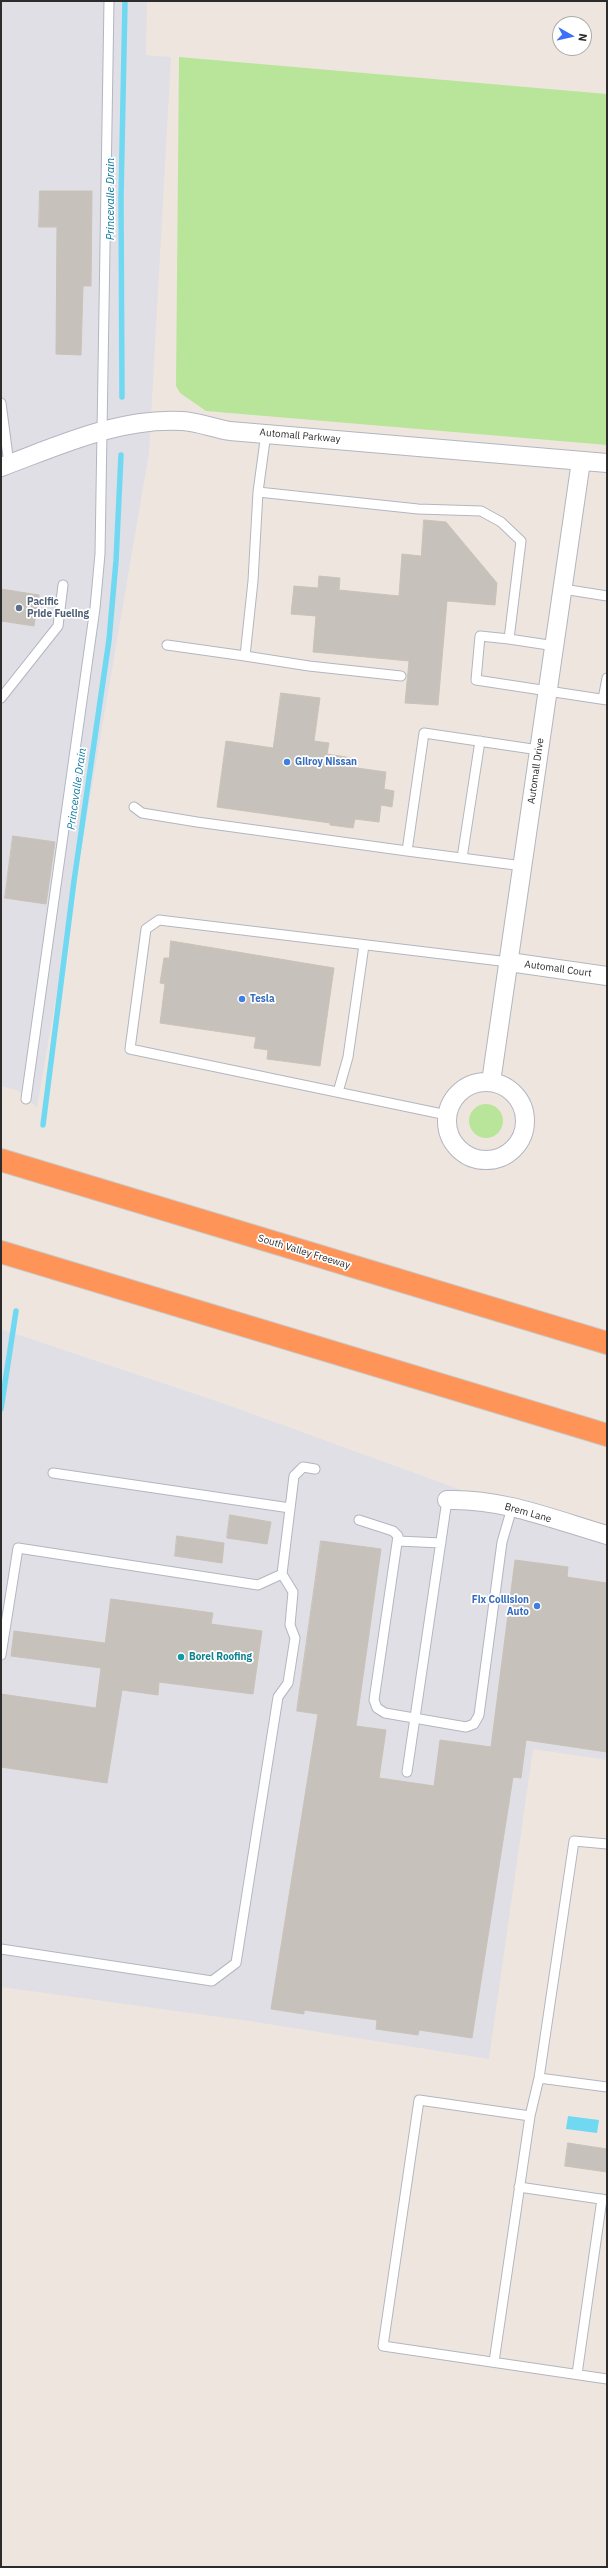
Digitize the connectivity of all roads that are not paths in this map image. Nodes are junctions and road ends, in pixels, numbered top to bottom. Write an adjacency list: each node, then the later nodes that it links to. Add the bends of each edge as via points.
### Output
1 (109, 1): 3 (lane, via 101,377)
2 (1, 403): 7 (lane)
3 (103, 431): 4 (street, Automall Parkway, via 138,424 180,421 230,431); 7 (street, Automall Parkway); 32 (lane, via 100,554 95,608)
4 (266, 433): 5 (street, Automall Parkway); 8 (lane)
5 (581, 461): 6 (street, Automall Parkway); 10 (street, Automall Drive)
6 (607, 463)
7 (5, 466)
8 (258, 492): 12 (lane, via 418,509 481,511 501,522 521,541); 15 (lane, via 253,581)
9 (63, 585): 19 (lane, via 58,626)
10 (563, 588): 11 (lane); 14 (street, Automall Drive)
11 (607, 596)
12 (509, 639): 14 (lane); 18 (lane, via 480,636 476,680)
13 (167, 645): 15 (lane)
14 (555, 646): 18 (street, Automall Drive)
15 (245, 656): 16 (lane)
16 (401, 676)
17 (607, 678): 20 (lane)
18 (548, 692): 20 (lane); 22 (street, Automall Drive)
19 (1, 698)
20 (605, 700)
21 (480, 741): 22 (lane); 24 (lane, via 424,733); 25 (lane)
22 (539, 750): 26 (street, Automall Drive)
23 (134, 807): 24 (lane, via 142,813 185,820)
24 (407, 851): 25 (lane)
25 (462, 858): 26 (lane)
26 (523, 866): 28 (street, Automall Drive)
27 (364, 945): 28 (lane); 31 (lane, via 348,1057); 31 (lane, via 159,920 146,929 130,1049)
28 (508, 962): 29 (street, Automall Court); 30 (street, Automall Drive)
29 (607, 976)
30 (491, 1082): 33 (street, via 481,1082 464,1088 452,1100); 33 (street, via 513,1092 524,1111 523,1133 509,1153 483,1160 463,1153 450,1137)
31 (338, 1092): 33 (lane)
32 (26, 1099)
33 (447, 1115)
34 (1, 1160): 36 (highway, South Valley Freeway)
35 (1, 1252): 37 (highway)
36 (607, 1343)
37 (607, 1435)
38 (315, 1469): 41 (lane, via 303,1467 294,1476)
39 (52, 1473): 41 (lane)
40 (447, 1500): 42 (street, Brem Lane, via 467,1499); 46 (lane)
41 (290, 1508): 47 (lane)
42 (512, 1508): 44 (street, Brem Lane); 49 (lane, via 502,1542 479,1715 474,1724 466,1727)
43 (359, 1520): 45 (lane, via 393,1531 398,1536)
44 (607, 1535)
45 (398, 1541): 46 (lane); 49 (lane, via 374,1700 377,1708 385,1713)
46 (441, 1543): 49 (lane)
47 (282, 1574): 48 (lane, via 258,1585 18,1548); 52 (lane, via 292,1592 290,1625 295,1638 288,1683 278,1697 236,1963 212,1981)
48 (1, 1656)
49 (415, 1719): 50 (lane)
50 (407, 1772)
51 (607, 1844): 53 (lane, via 574,1841)
52 (1, 1949)
53 (540, 2078): 54 (lane); 55 (lane)
54 (607, 2087)
55 (530, 2116): 56 (lane); 58 (lane, via 419,2100 383,2346)
56 (519, 2187): 57 (lane); 58 (lane)
57 (605, 2200): 59 (lane)
58 (494, 2362): 59 (lane)
59 (577, 2374): 60 (lane)
60 (607, 2379)

